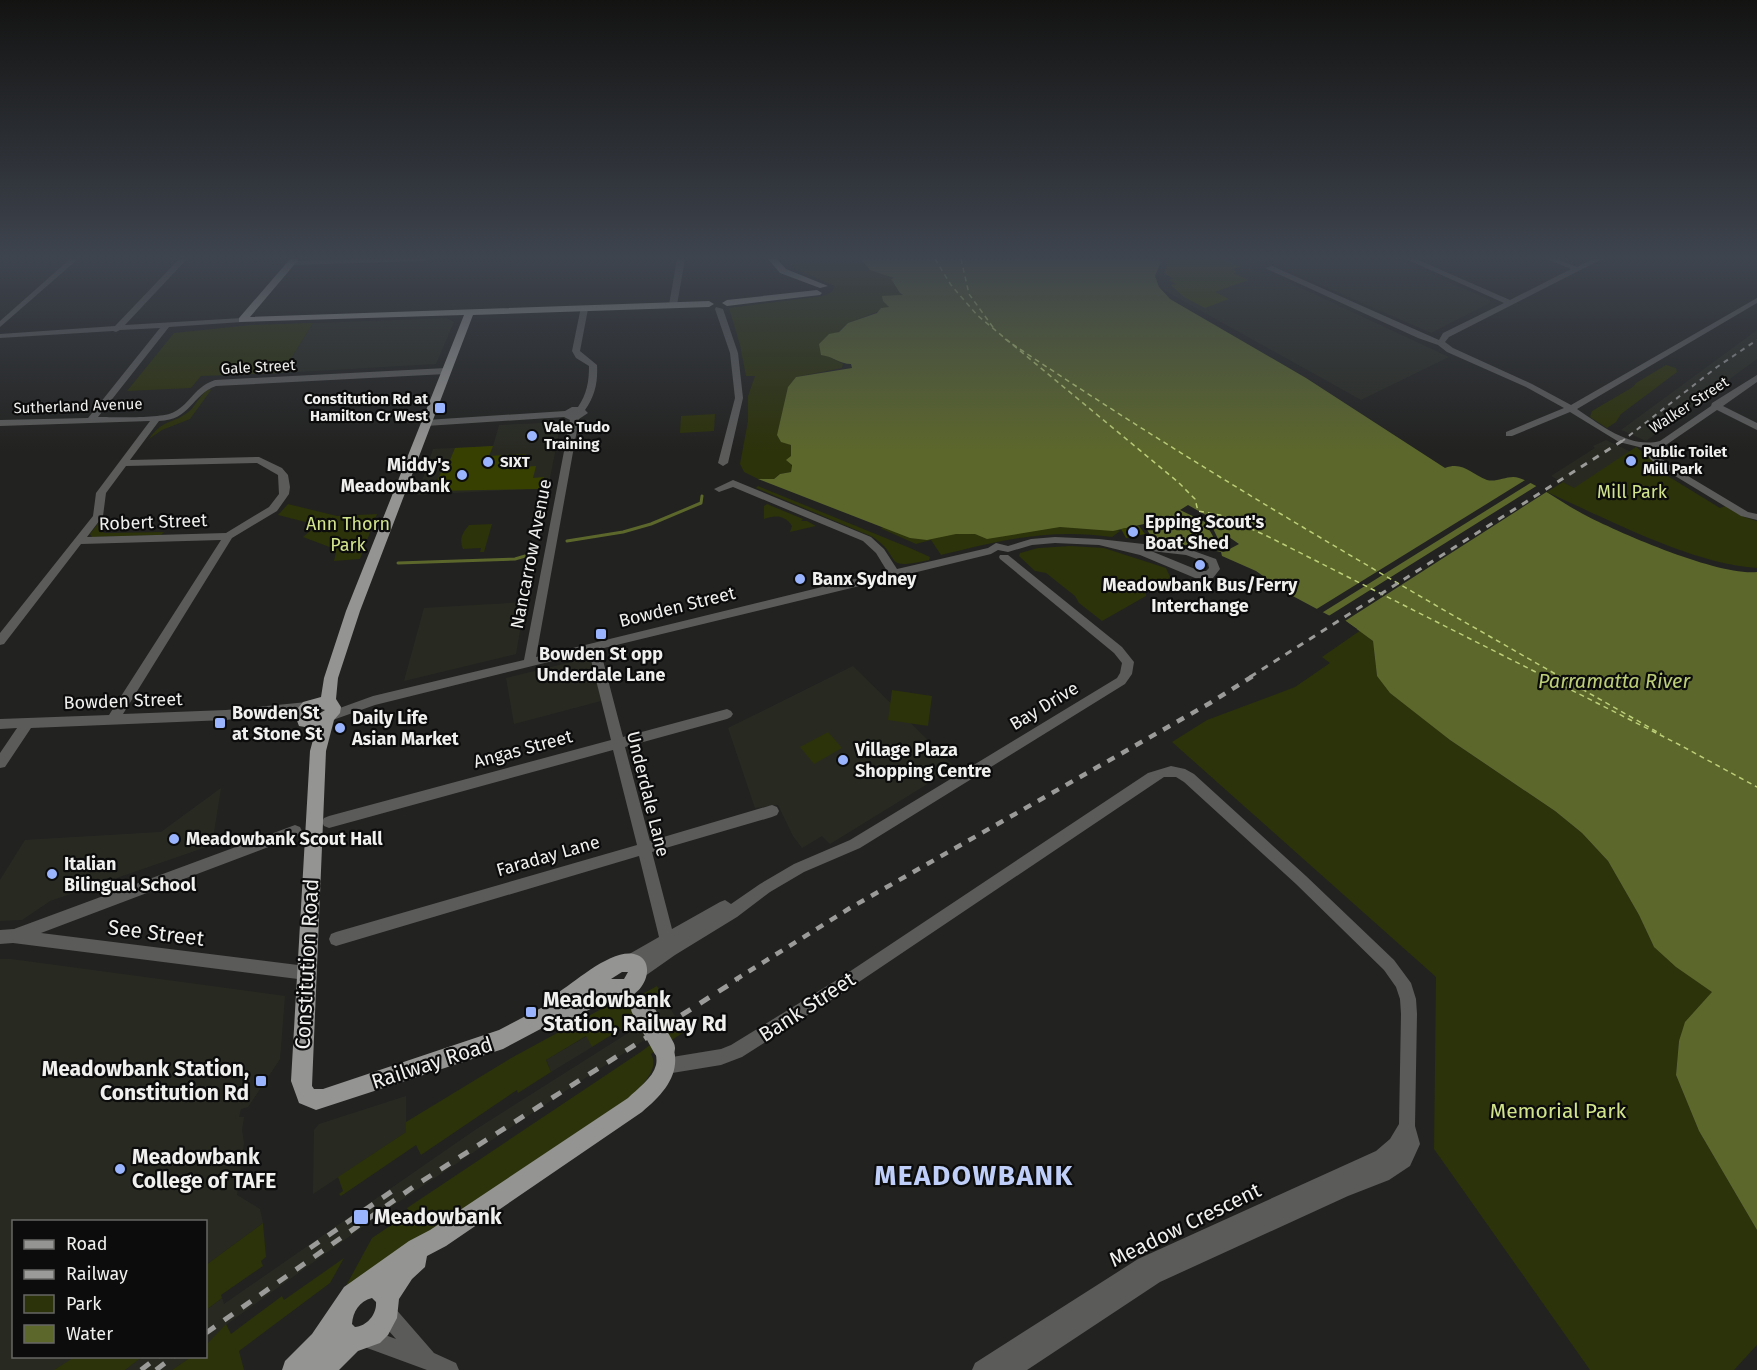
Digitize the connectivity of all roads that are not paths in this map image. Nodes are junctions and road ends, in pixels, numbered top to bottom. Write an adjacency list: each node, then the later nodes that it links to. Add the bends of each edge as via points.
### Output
1 (123, 323): 10 (street)
2 (205, 323): 9 (street)
3 (465, 323): 14 (main road)
4 (581, 323): 18 (street, Nancarrow Avenue, via 576,351 593,365 593,370 590,398)
5 (727, 323): 28 (street, via 739,398)
6 (1392, 323): 13 (street, Walker Street)
7 (1472, 323): 13 (street, via 1444,337)
8 (1718, 323): 17 (street)
9 (166, 326): 10 (street); 20 (street)
10 (116, 330): 11 (street)
11 (34, 335): 12 (street); 12 (street)
12 (1, 341)
13 (1441, 343): 17 (street, Walker Street)
14 (446, 370): 19 (street, Gale Street, via 215,383 200,390 180,414); 22 (main road)
15 (1757, 378): 16 (street, Walker Street)
16 (1715, 405): 23 (street); 26 (street, Walker Street, via 1663,443)
17 (1571, 409): 25 (street); 26 (street, Walker Street, via 1613,434)
18 (574, 414): 22 (street); 38 (street, Nancarrow Avenue)
19 (156, 419): 20 (street, Sutherland Avenue); 27 (street)
20 (90, 421): 21 (street, Sutherland Avenue)
21 (4, 423): 24 (street)
22 (426, 423): 39 (main road, via 353,611)
23 (1757, 427)
24 (0, 432)
25 (1509, 434)
26 (1646, 446): 30 (street, via 1653,458 1665,466)
27 (124, 463): 31 (street, via 249,459 274,466 283,475 284,494 264,516); 32 (street, via 99,497 98,516)
28 (723, 463)
29 (719, 489): 35 (street, via 733,479 867,539 880,550)
30 (1756, 517)
31 (228, 536): 32 (street, Robert Street); 41 (street)
32 (79, 541): 36 (street)
33 (1099, 542): 33 (street, via 1143,552 1198,575 1214,572 1212,561 1193,553); 34 (street, via 1043,540)
34 (1006, 553): 35 (street, Bowden Street, via 994,556 991,551); 53 (street, Bay Drive, via 1118,650 1128,662 1124,678 855,844 727,905)
35 (894, 573): 37 (street, Bowden Street)
36 (0, 641)
37 (594, 647): 38 (street, Bowden Street); 44 (street, Underdale Lane)
38 (529, 662): 39 (street, Bowden Street)
39 (319, 712): 41 (street, Bowden Street); 54 (main road, Constitution Road, via 314,745 318,752)
40 (727, 714): 44 (street, Angas Street)
41 (114, 718): 42 (street, Bowden Street)
42 (27, 723): 43 (street, Bowden Street); 45 (street)
43 (0, 724)
44 (617, 744): 48 (street, Angas Street); 50 (street, Underdale Lane)
45 (0, 763)
46 (1179, 772): 56 (street, Bank Street, via 1163,772 1153,777 757,1040 721,1057); 58 (street, Meadow Crescent, via 1301,880 1403,983 1409,1014)
47 (772, 811): 50 (street, Faraday Lane)
48 (329, 822)
49 (295, 831): 51 (street)
50 (644, 849): 52 (street, Faraday Lane); 53 (street, Underdale Lane)
51 (7, 936): 54 (street, See Street)
52 (336, 939)
53 (669, 945): 55 (street, Bay Drive)
54 (306, 973): 57 (main road, Constitution Road, via 300,1081 303,1093)
55 (629, 985): 56 (main road, bridge); 57 (main road, Railway Road, via 548,1015 488,1045)
56 (665, 1057): 59 (main road, via 658,1083 635,1105 438,1238)
57 (311, 1100)
58 (1407, 1126): 66 (street, Meadow Crescent, via 1396,1145 1382,1157 1145,1266); 67 (street, Meadow Crescent, via 1411,1148 1404,1160 1383,1173 1152,1275)
59 (380, 1299): 60 (main road, via 353,1295); 61 (main road, via 380,1326); 62 (street)
60 (340, 1317): 61 (main road, via 341,1332); 63 (main road)
61 (359, 1339): 62 (street); 64 (main road)
62 (428, 1360): 65 (street)
63 (294, 1370)
64 (321, 1370)
65 (449, 1370)
66 (982, 1370)
67 (1010, 1370)

